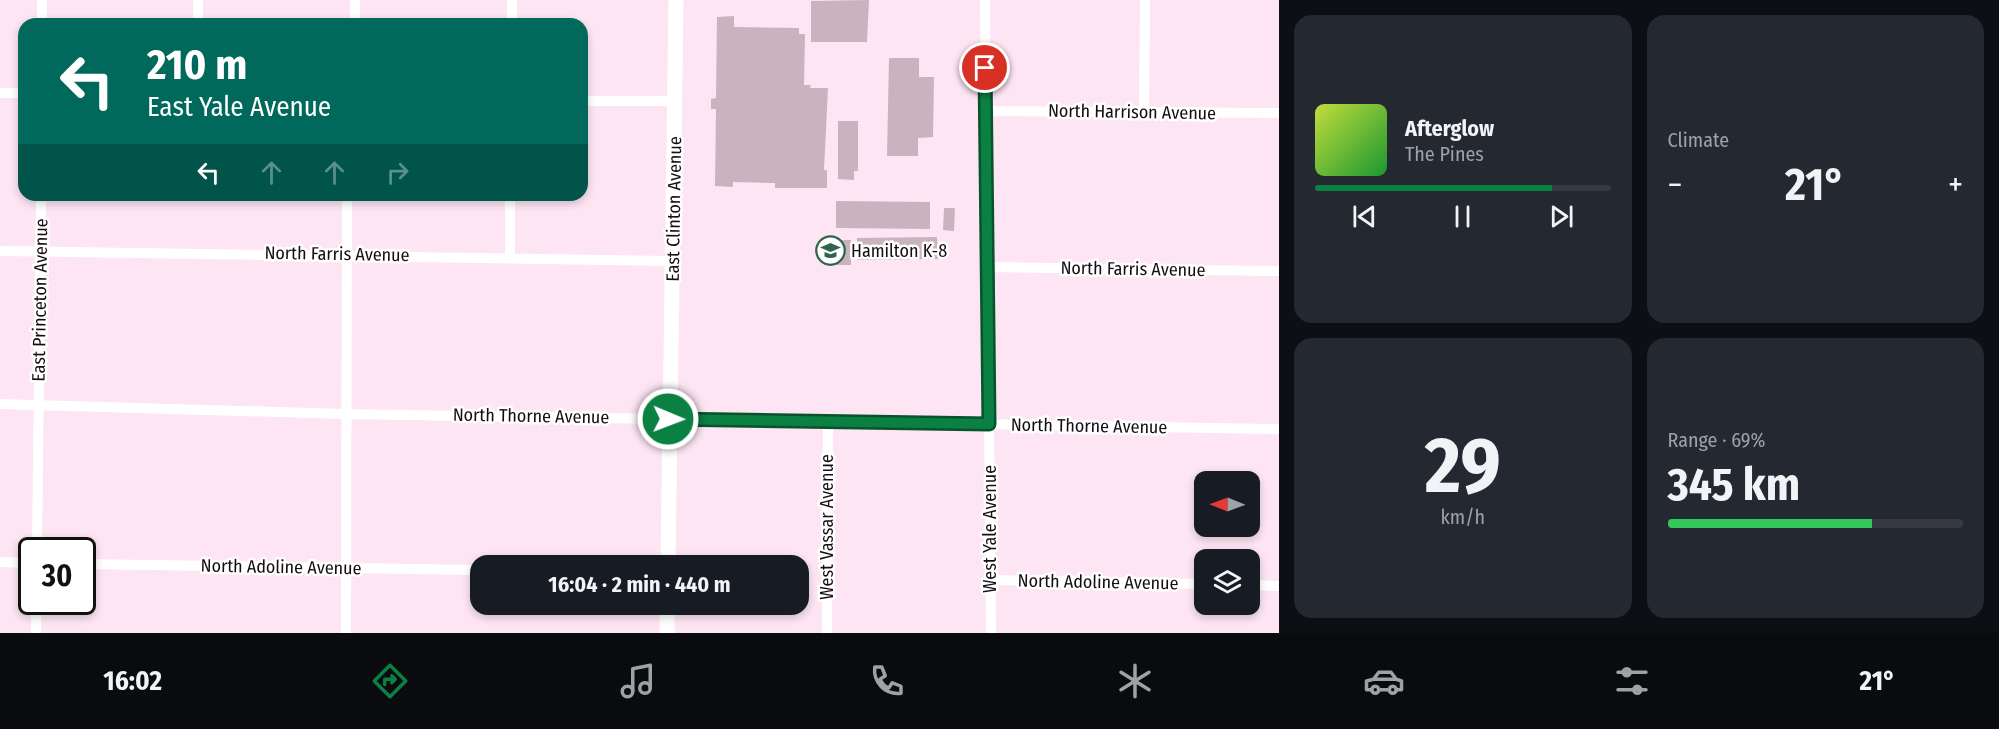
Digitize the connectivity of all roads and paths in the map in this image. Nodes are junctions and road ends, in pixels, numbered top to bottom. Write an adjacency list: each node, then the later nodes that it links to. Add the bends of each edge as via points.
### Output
1 (42, 0): 8 (street)
2 (198, 0): 9 (street)
3 (356, 0): 10 (street)
4 (512, 0): 11 (street)
5 (676, 0): 15 (main road, East Clinton Avenue)
6 (985, 0): 16 (street, West Yale Avenue)
7 (1145, 0): 17 (street)
8 (42, 18)
9 (198, 18)
10 (355, 18)
11 (512, 18)
12 (0, 93): 13 (street)
13 (18, 93)
14 (588, 101): 15 (street)
15 (676, 101): 26 (main road, East Clinton Avenue)
16 (985, 111): 17 (street, North Harrison Avenue); 27 (street, West Yale Avenue)
17 (1144, 112): 18 (street, North Harrison Avenue)
18 (1279, 113)
19 (41, 201): 23 (street, East Princeton Avenue)
20 (347, 201): 24 (street)
21 (510, 201): 25 (street)
22 (0, 250): 23 (street, North Farris Avenue)
23 (40, 252): 24 (street, North Farris Avenue); 30 (street, East Princeton Avenue)
24 (346, 254): 25 (street, North Farris Avenue); 31 (street)
25 (510, 258): 26 (street, North Farris Avenue)
26 (673, 261): 32 (main road, East Clinton Avenue)
27 (986, 267): 28 (street, North Farris Avenue); 34 (street, West Yale Avenue)
28 (1279, 271)
29 (0, 404): 30 (street, North Thorne Avenue)
30 (38, 405): 31 (street, North Thorne Avenue); 36 (street, East Princeton Avenue)
31 (346, 414): 32 (street, North Thorne Avenue); 41 (street)
32 (668, 419): 33 (street, North Thorne Avenue); 37 (main road, East Clinton Avenue)
33 (828, 422): 34 (street, North Thorne Avenue); 52 (street, West Vassar Avenue)
34 (989, 424): 35 (street, North Thorne Avenue); 43 (street, West Yale Avenue)
35 (1279, 429)
36 (37, 537)
37 (668, 555)
38 (0, 562): 39 (street)
39 (18, 563)
40 (96, 564): 41 (street, North Adoline Avenue)
41 (347, 568): 42 (street, North Adoline Avenue); 50 (street)
42 (470, 570)
43 (991, 580): 44 (street, North Adoline Avenue); 53 (street, West Yale Avenue)
44 (1194, 584)
45 (1260, 585): 46 (street)
46 (1279, 586)
47 (36, 615): 49 (street)
48 (667, 615): 51 (main road)
49 (36, 633)
50 (345, 633)
51 (667, 633)
52 (827, 633)
53 (991, 633)

